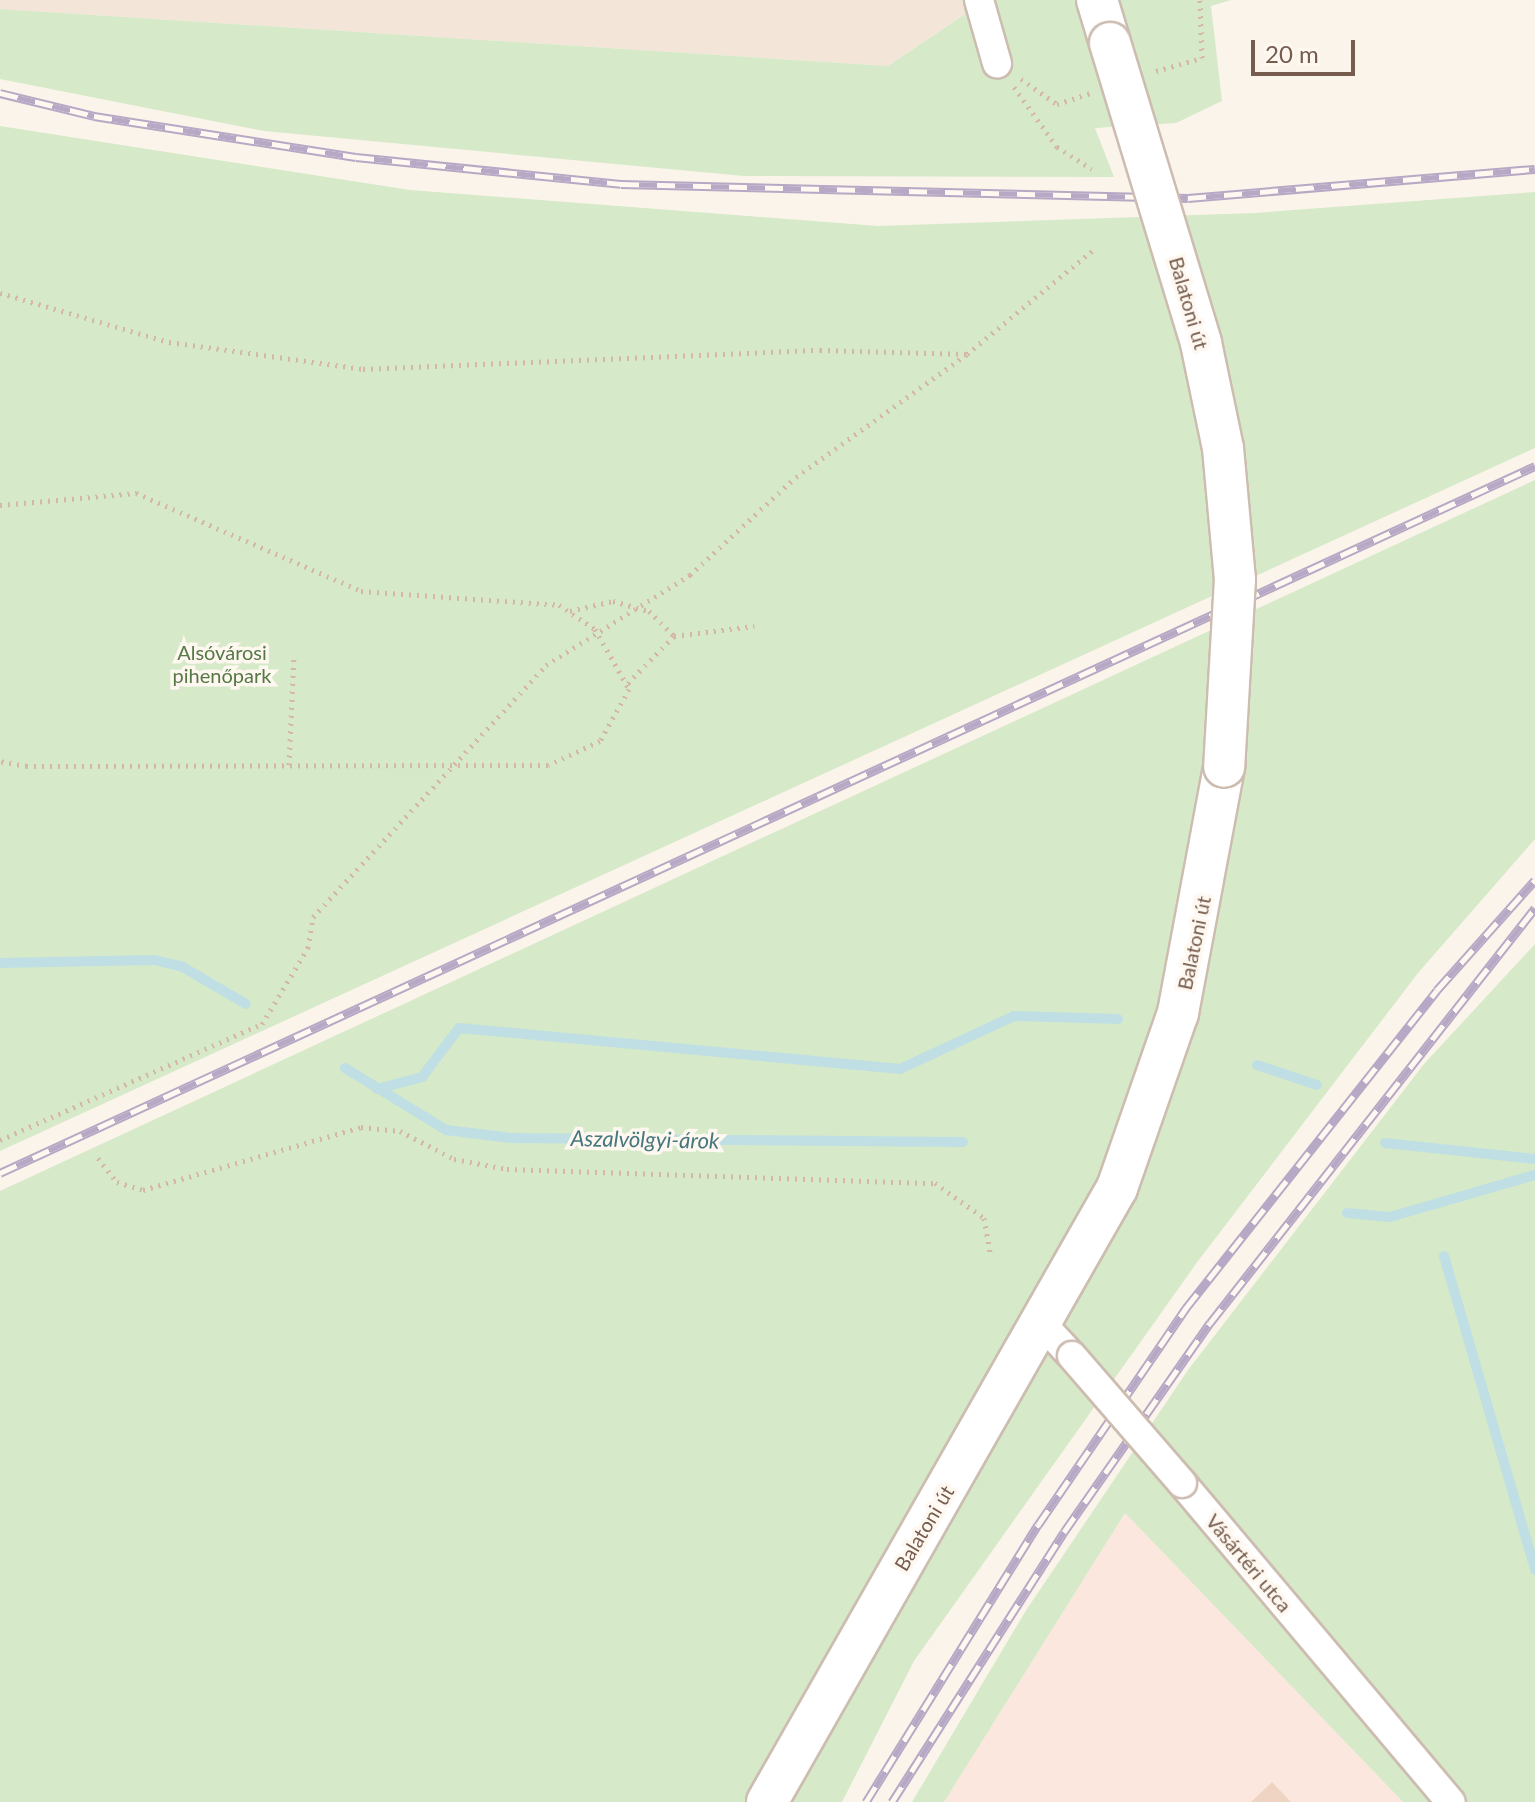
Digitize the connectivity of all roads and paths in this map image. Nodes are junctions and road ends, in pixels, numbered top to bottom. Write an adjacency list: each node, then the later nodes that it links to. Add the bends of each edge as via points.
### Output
1 (979, 0): 3 (street)
2 (1097, 0): 22 (main road, Balatoni út, bridge, via 1191,304 1223,448 1235,579 1224,767 1192,956 1157,1085 1117,1188)
3 (997, 63): 4 (path, via 1057,147)
4 (1092, 169)
5 (1093, 250): 7 (path)
6 (0, 293): 7 (path, via 169,342 363,369 820,350)
7 (967, 354): 9 (path, via 796,477 690,575)
8 (0, 505): 10 (path, via 136,493 361,591 559,605)
9 (635, 607): 10 (path, via 613,601); 12 (path); 13 (path)
10 (569, 612): 12 (path)
11 (754, 626): 13 (path)
12 (595, 629): 15 (path); 18 (path, via 535,674)
13 (674, 636): 15 (path)
14 (294, 655): 17 (path)
15 (626, 685): 18 (path, via 600,741 548,765)
16 (0, 761): 17 (path)
17 (289, 765): 18 (path)
18 (448, 765): 19 (path, via 313,917 308,948 262,1024)
19 (0, 1140)
20 (98, 1158): 21 (path, via 117,1182 143,1190 361,1127 400,1131 454,1159 507,1169 935,1183 984,1218)
21 (991, 1256)
22 (1044, 1326): 23 (main road, Balatoni út); 24 (street, Vásártéri utca, bridge)
23 (767, 1802)
24 (1451, 1802)

